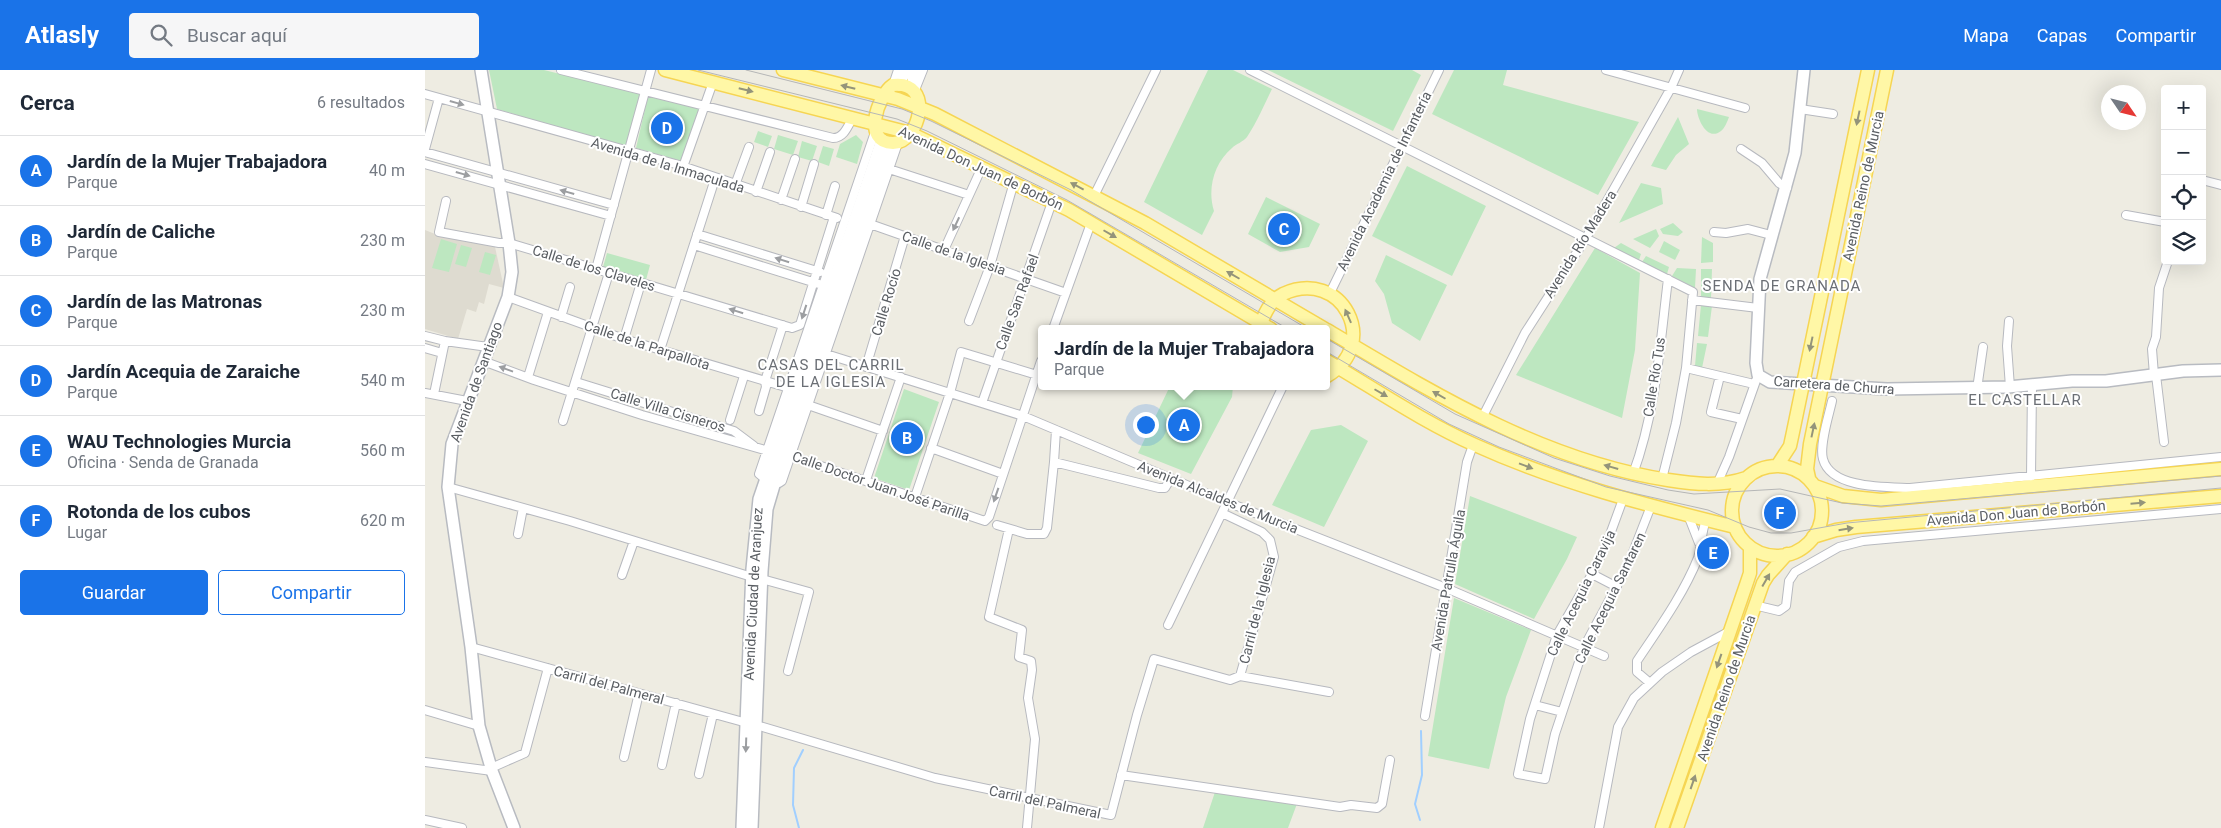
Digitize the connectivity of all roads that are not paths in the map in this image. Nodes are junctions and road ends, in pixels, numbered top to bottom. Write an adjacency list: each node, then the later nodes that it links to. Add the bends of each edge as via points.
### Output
1 (481, 70): 30 (street, Avenida de Santiago)
2 (561, 70): 21 (street)
3 (651, 70): 21 (street)
4 (665, 70): 18 (main road, Avenida Don Juan de Borbón)
5 (783, 70): 24 (main road, Avenida Don Juan de Borbón, one-way to 5)
6 (897, 70): 19 (street)
7 (905, 70): 19 (street)
8 (916, 70): 22 (street)
9 (923, 70): 22 (street)
10 (1156, 70): 58 (street)
11 (1250, 70): 35 (street)
12 (1606, 70): 20 (street)
13 (1679, 70): 20 (street, Avenida Río Madera)
14 (1804, 70): 29 (street, Carretera de Churra)
15 (1868, 70): 137 (main road, Avenida Reino de Murcia, one-way to 137)
16 (1887, 70): 139 (main road, Avenida Reino de Murcia)
17 (1435, 71): 35 (street, Avenida Academia de Infantería)
18 (713, 82): 26 (street); 32 (main road, Avenida Don Juan de Borbón, one-way to 32)
19 (896, 85): 22 (main road, via 905,85); 24 (main road)
20 (1671, 88): 28 (street); 75 (street, Avenida Río Madera)
21 (645, 91): 26 (street); 39 (street)
22 (914, 91): 27 (main road)
23 (425, 94): 25 (street, Avenida de la Inmaculada)
24 (883, 96): 27 (main road, Avenida Don Juan de Borbón); 34 (main road, via 877,111)
25 (439, 98): 30 (street, Avenida de la Inmaculada, one-way to 30); 38 (street)
26 (707, 106): 32 (street, via 833,138 843,134); 44 (street)
27 (919, 107): 33 (main road); 58 (main road, Avenida Don Juan de Borbón, one-way to 27)
28 (1745, 108)
29 (1800, 109): 31 (street); 55 (street, Carretera de Churra)
30 (489, 112): 39 (street, Avenida de la Inmaculada); 47 (street, Avenida de Santiago)
31 (1833, 114)
32 (853, 117): 34 (main road, Avenida Don Juan de Borbón)
33 (911, 133): 34 (main road, Avenida Don Juan de Borbón); 34 (main road); 45 (main road, Avenida Don Juan de Borbón)
34 (884, 136): 46 (street); 67 (street); 164 (street, Avenida Ciudad de Aranjuez)
35 (1401, 144): 75 (street); 92 (street, Avenida Academia de Infantería)
36 (749, 147): 53 (street)
37 (1741, 149): 55 (street, via 1762,163)
38 (425, 151): 47 (street)
39 (629, 151): 44 (street, Avenida de la Inmaculada); 62 (street)
40 (770, 152): 56 (street)
41 (795, 159): 59 (street)
42 (425, 164): 51 (street, one-way to 51)
43 (814, 164): 63 (street)
44 (683, 167): 48 (street, Avenida de la Inmaculada)
45 (983, 167): 50 (main road, Avenida Don Juan de Borbón); 57 (street)
46 (889, 169): 57 (street); 70 (street)
47 (498, 173): 51 (street, Avenida de Santiago); 62 (street, one-way to 47)
48 (715, 179): 53 (street, Avenida de la Inmaculada); 72 (street)
49 (2206, 181): 52 (street)
50 (1014, 182): 61 (main road, Avenida Don Juan de Borbón); 80 (street)
51 (500, 185): 65 (street); 76 (street, Avenida de Santiago)
52 (2221, 185)
53 (735, 186): 56 (street, Avenida de la Inmaculada)
54 (835, 186): 66 (street)
55 (1787, 188): 73 (street, Carretera de Churra)
56 (756, 192): 59 (street, Avenida de la Inmaculada)
57 (969, 195): 78 (street, one-way to 78)
58 (1094, 196): 95 (main road, Avenida Don Juan de Borbón, one-way to 58, via 1145,222)
59 (781, 200): 63 (street, Avenida de la Inmaculada)
60 (446, 201): 76 (street, Calle de los Claveles, via 439,232)
61 (1053, 202): 69 (main road, Avenida Don Juan de Borbón); 85 (street, Calle San Rafael)
62 (614, 206): 65 (street)
63 (801, 207): 66 (street, Avenida de la Inmaculada)
64 (2126, 215): 68 (street)
65 (611, 216): 81 (street)
66 (830, 216): 67 (street, Avenida de la Inmaculada); 83 (street)
67 (846, 221): 82 (street)
68 (2161, 221)
69 (1091, 223): 91 (street); 104 (main road, Avenida Don Juan de Borbón, one-way to 104)
70 (870, 224): 74 (street, Calle de la Iglesia); 118 (street)
71 (1714, 232): 73 (street, via 1748,229)
72 (697, 234): 77 (street); 83 (street, one-way to 72)
73 (1771, 235): 97 (street, Carretera de Churra, via 1760,278)
74 (905, 236): 78 (street, Calle de la Iglesia); 122 (street, Calle Rocío)
75 (1586, 238): 86 (street); 154 (street, Avenida Río Madera, via 1525,333)
76 (509, 243): 81 (street, Calle de los Claveles); 94 (street, Avenida de Santiago, via 512,272)
77 (694, 245): 87 (street); 93 (street)
78 (944, 250): 80 (street, Calle de la Iglesia)
79 (2167, 265): 129 (street, via 2159,288 2156,337 2152,348)
80 (990, 266): 85 (street, Calle de la Iglesia); 100 (street)
81 (597, 269): 84 (street, Calle de los Claveles)
82 (829, 270): 83 (street); 90 (street)
83 (817, 271): 87 (street)
84 (609, 273): 88 (street, Calle de los Claveles); 107 (street)
85 (1026, 278): 91 (street, Calle de la Iglesia); 120 (street, Calle San Rafael)
86 (1668, 279): 96 (street, via 1693,292); 170 (street, Calle Río Tus, via 1656,376)
87 (814, 282): 90 (street); 102 (street, one-way to 102, via 800,325 793,328)
88 (641, 283): 93 (street, Calle de los Claveles); 110 (street)
89 (570, 287): 99 (street)
90 (823, 289): 141 (street)
91 (1066, 293): 103 (street)
92 (1329, 293): 95 (main road, via 1313,288 1295,289); 112 (main road, one-way to 92, via 1350,315)
93 (678, 294): 102 (street, Calle de los Claveles, one-way to 93); 116 (street)
94 (507, 297): 98 (street, Calle de la Parpallota); 113 (street, Avenida de Santiago)
95 (1275, 299): 105 (main road, via 1266,310); 106 (main road, Avenida Don Juan de Borbón)
96 (1692, 300): 97 (street); 124 (street)
97 (1758, 308): 134 (street, Carretera de Churra)
98 (548, 312): 99 (street, Calle de la Parpallota); 132 (street)
99 (561, 317): 107 (street, Calle de la Parpallota)
100 (969, 321)
101 (2009, 321): 140 (street)
102 (783, 325): 135 (street)
103 (1054, 325)
104 (1261, 325)
105 (1264, 325)
106 (1319, 325)
107 (592, 329): 110 (street, Calle de la Parpallota); 136 (street)
108 (1330, 331): 112 (main road, Avenida Don Juan de Borbón)
109 (425, 336): 111 (street)
110 (624, 339): 116 (street, Calle de la Parpallota)
111 (445, 341): 113 (street); 117 (street)
112 (1352, 345): 123 (main road); 154 (main road, Avenida Don Juan de Borbón, one-way to 112)
113 (489, 347): 119 (street, Avenida de Santiago)
114 (425, 348): 117 (street)
115 (1983, 348): 142 (street)
116 (660, 350): 130 (street, Calle de la Parpallota)
117 (442, 353): 147 (street)
118 (825, 354): 122 (street, Avenida Alcaldes de Murcia); 151 (street)
119 (483, 361): 132 (street, Calle Villa Cisneros, one-way to 119); 148 (street, Avenida de Santiago)
120 (996, 361): 128 (street); 146 (street, via 961,352); 150 (street, Calle San Rafael)
121 (1330, 363): 123 (main road)
122 (866, 366): 133 (street, Avenida Alcaldes de Murcia)
123 (1339, 368): 127 (main road); 161 (main road, one-way to 161)
124 (1686, 368): 131 (street); 174 (street)
125 (2221, 370): 129 (street, Carretera de Churra)
126 (1038, 372): 128 (street, Calle Doctor Juan José Parilla)
127 (1330, 374)
128 (1037, 375): 153 (street, Calle Doctor Juan José Parilla)
129 (2155, 375): 138 (street, Carretera de Churra); 160 (street)
130 (744, 376): 135 (street, Calle de la Parpallota); 156 (street)
131 (1720, 376): 134 (street); 155 (street, via 1711,412)
132 (528, 377): 145 (street, Calle Villa Cisneros)
133 (901, 378): 146 (street, Avenida Alcaldes de Murcia); 159 (street)
134 (1756, 379): 137 (street, Carretera de Churra); 155 (street)
135 (765, 381): 141 (street, Calle de la Parpallota); 152 (street, via 767,387)
136 (576, 382): 145 (street); 162 (street, Calle Villa Cisneros, via 734,431)
137 (1803, 385): 139 (street, Carretera de Churra); 167 (main road, Avenida Reino de Murcia, via 1790,446)
138 (2032, 385): 140 (street, Carretera de Churra); 171 (street)
139 (1822, 387): 142 (street, Carretera de Churra); 177 (main road, Avenida Reino de Murcia, one-way to 139, via 1808,458)
140 (2010, 387): 142 (street, Carretera de Churra)
141 (789, 388): 164 (street)
142 (1977, 389)
143 (1281, 390): 183 (street)
144 (425, 393): 147 (street)
145 (572, 393): 157 (street); 162 (street, Calle Villa Cisneros)
146 (950, 393): 150 (street, Avenida Alcaldes de Murcia); 163 (street)
147 (434, 394): 148 (street)
148 (467, 401): 179 (street, Avenida de Santiago, via 452,444)
149 (1832, 401): 171 (street, via 1822,458 1836,476 1871,486 1911,488)
150 (982, 403): 153 (street, Avenida Alcaldes de Murcia)
151 (808, 405): 159 (street); 164 (street)
152 (759, 411)
153 (1023, 416): 158 (street, Avenida Alcaldes de Murcia); 169 (street, Calle Doctor Juan José Parilla)
154 (1482, 418): 170 (main road, Avenida Don Juan de Borbón, one-way to 154, via 1537,442)
155 (1742, 419): 178 (street)
156 (730, 420)
157 (563, 421)
158 (1056, 430): 166 (street); 172 (street, Avenida Alcaldes de Murcia)
159 (883, 431): 176 (street)
160 (2164, 442)
161 (1473, 445): 182 (main road, one-way to 182, via 1563,481); 203 (street, Avenida Patrulla Águila, via 1467,462)
162 (755, 447): 164 (street, Calle Villa Cisneros)
163 (931, 448): 169 (street); 181 (street)
164 (779, 453): 175 (street, Avenida Ciudad de Aranjuez); 175 (street, via 782,481); 176 (street, Calle Doctor Juan José Parilla)
165 (2221, 458): 171 (street)
166 (1054, 462): 172 (street, via 1159,488 1165,488); 192 (street, via 1044,534)
167 (1777, 466): 173 (main road, via 1761,469); 177 (main road, via 1798,471)
168 (2221, 469): 177 (main road, Avenida Don Juan de Borbón, via 1881,500 1843,496)
169 (1003, 474): 181 (street, Calle Doctor Juan José Parilla, one-way to 181, via 985,521)
170 (1633, 474): 174 (main road, Avenida Don Juan de Borbón)
171 (2031, 477)
172 (1171, 478): 183 (street, Avenida Alcaldes de Murcia)
173 (1746, 478): 178 (main road, Avenida Don Juan de Borbón); 191 (main road, via 1733,501)
174 (1662, 479): 178 (main road, Avenida Don Juan de Borbón)
175 (770, 480): 201 (street, Avenida Ciudad de Aranjuez, via 759,499 756,520)
176 (866, 480): 181 (street, Calle Doctor Juan José Parilla)
177 (1812, 482): 194 (main road, via 1820,498 1822,512)
178 (1717, 484)
179 (448, 487): 185 (street); 208 (street, Avenida de Santiago)
180 (2221, 496): 194 (main road, Avenida Don Juan de Borbón, one-way to 180, via 1856,527)
181 (915, 497)
182 (1623, 499): 184 (main road); 199 (street, Calle Acequia Caravija, via 1609,540)
183 (1227, 502): 187 (street); 203 (street, Avenida Alcaldes de Murcia)
184 (1651, 506): 188 (main road); 202 (street, Calle Acequia Santaren)
185 (523, 508): 193 (street); 195 (street)
186 (2221, 509): 204 (street, via 1863,541 1839,547 1795,572 1789,581 1786,606 1779,611)
187 (1222, 513): 205 (street); 213 (street, Carril de la Iglesia, via 1266,536 1274,557)
188 (1687, 515): 189 (main road); 196 (street)
189 (1706, 520): 191 (main road); 196 (street)
190 (997, 524): 192 (street)
191 (1735, 527): 197 (main road)
192 (1009, 529): 233 (street, via 989,618 1021,630 1019,657 1031,661 1028,698 1035,739)
193 (518, 534)
194 (1813, 537): 198 (main road, via 1806,545)
195 (634, 540): 200 (street); 201 (street)
196 (1701, 547): 214 (street, via 1677,600 1637,661 1637,672)
197 (1750, 547): 198 (main road, via 1769,555); 206 (main road, Avenida Reino de Murcia, via 1750,572)
198 (1787, 554): 204 (main road, Avenida Reino de Murcia, one-way to 198, via 1768,575)
199 (1592, 574): 202 (street); 207 (street, Calle Acequia Caravija)
200 (622, 575)
201 (757, 578): 212 (street, via 809,592); 223 (street, Avenida Ciudad de Aranjuez)
202 (1617, 587): 209 (street, Calle Acequia Santaren)
203 (1446, 588): 207 (street, Avenida Alcaldes de Murcia); 222 (street, Avenida Patrulla Águila)
204 (1755, 605): 242 (main road, Avenida Reino de Murcia, one-way to 204)
205 (1168, 625)
206 (1730, 631): 214 (street, via 1691,652); 241 (main road, Avenida Reino de Murcia, one-way to 241)
207 (1557, 636): 209 (street, Avenida Alcaldes de Murcia); 218 (street, Calle Acequia Caravija)
208 (471, 647): 211 (street, Carril del Palmeral); 224 (street, Avenida de Santiago)
209 (1583, 647): 210 (street, Avenida Alcaldes de Murcia); 220 (street, Calle Acequia Santaren)
210 (1604, 656)
211 (548, 668): 216 (street, Carril del Palmeral); 229 (street, via 525,753)
212 (788, 672)
213 (1240, 676): 215 (street); 232 (street, Carril de la Iglesia, via 1230,680 1154,659)
214 (1650, 683): 240 (street, via 1634,698 1618,727)
215 (1329, 692)
216 (639, 693): 217 (street, Carril del Palmeral); 225 (street)
217 (676, 703): 221 (street, Carril del Palmeral); 228 (street)
218 (1535, 705): 220 (street); 231 (street, Calle Acequia Caravija)
219 (425, 710): 224 (street)
220 (1562, 712): 231 (street, Calle Acequia Santaren, via 1545,779)
221 (713, 714): 223 (street, Carril del Palmeral); 230 (street)
222 (1425, 716)
223 (751, 724): 233 (street, Carril del Palmeral, via 935,778); 237 (street, Avenida Ciudad de Aranjuez, one-way to 237); 238 (street, Avenida Ciudad de Aranjuez)
224 (479, 726): 229 (street, Avenida de Santiago)
225 (624, 757)
226 (1390, 760): 232 (street, via 1382,804 1377,808 1351,804 1340,807)
227 (425, 762): 229 (street)
228 (662, 765)
229 (491, 770): 236 (street, Avenida de Santiago)
230 (699, 774)
231 (1518, 774)
232 (1121, 775): 233 (street, Carril del Palmeral, via 1111,815)
233 (1030, 799): 239 (street)
234 (425, 820): 235 (street)
235 (462, 828)
236 (514, 828)
237 (742, 828)
238 (752, 828)
239 (1027, 828)
240 (1599, 828)
241 (1662, 828)
242 (1677, 828)

